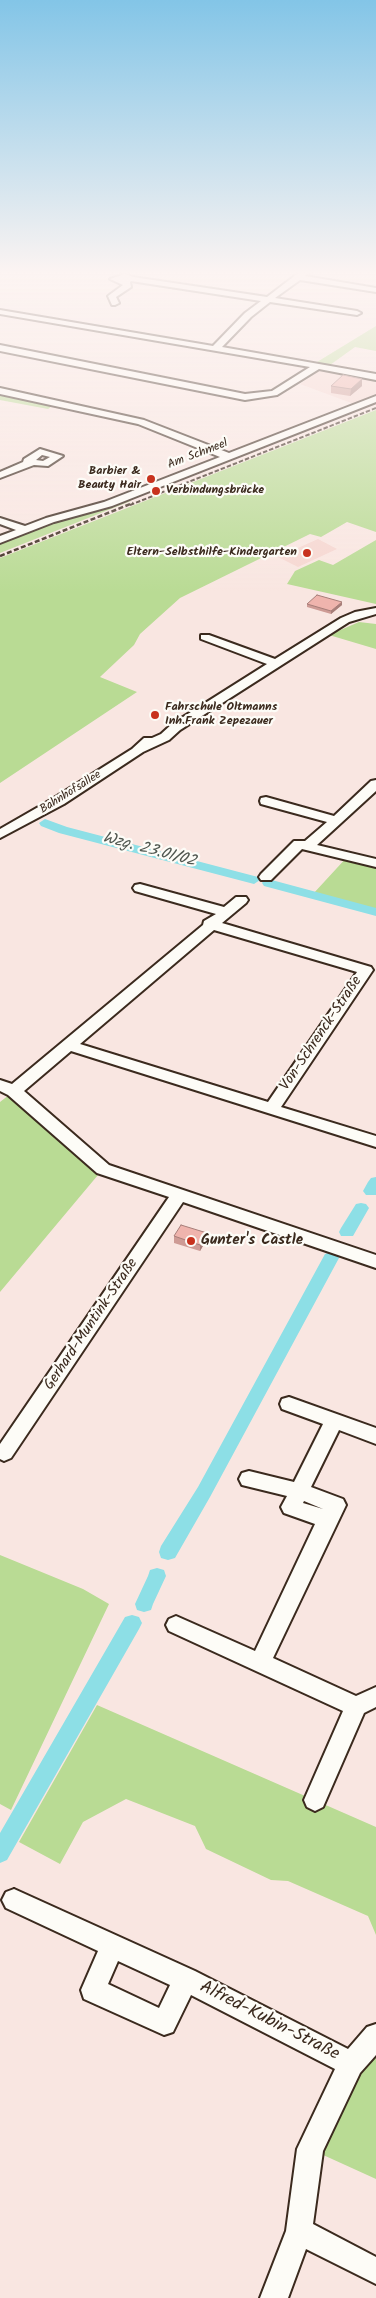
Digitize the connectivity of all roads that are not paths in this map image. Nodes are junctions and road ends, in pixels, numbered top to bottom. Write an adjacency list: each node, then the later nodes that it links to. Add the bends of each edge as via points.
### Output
1 (151, 378): 2 (street, via 245,397 274,393)
2 (298, 378)
3 (0, 391): 5 (street)
4 (376, 399): 7 (street, Am Schmeel)
5 (60, 404): 6 (street, via 48,411); 7 (street, via 142,422)
6 (19, 406)
7 (229, 457): 11 (street, Am Schmeel, via 108,504)
8 (33, 462): 9 (street)
9 (0, 475)
10 (0, 521): 11 (street)
11 (26, 530): 12 (street, Am Schmeel)
12 (0, 540)
13 (368, 613): 14 (street, via 366,619); 16 (street, Bahnhofsallee, via 345,620)
14 (376, 622)
15 (205, 637): 16 (street)
16 (277, 664): 20 (street, Bahnhofsallee, via 165,737)
17 (375, 786): 19 (street)
18 (266, 801): 19 (street)
19 (335, 820): 21 (street)
20 (0, 834)
21 (308, 846): 22 (street); 23 (street, via 299,844)
22 (376, 863)
23 (266, 877)
24 (140, 888): 26 (street)
25 (241, 900): 26 (street)
26 (225, 912): 27 (street)
27 (209, 924): 28 (street); 30 (street, Von-Schrenck-Straße, via 366,970)
28 (67, 1045): 29 (street); 30 (street, Von-Schrenck-Straße)
29 (7, 1088): 32 (street, via 103,1169)
30 (272, 1108): 31 (street, Von-Schrenck-Straße)
31 (376, 1142)
32 (179, 1195): 33 (street); 37 (street, Gerhard-Muntink-Straße)
33 (376, 1262)
34 (289, 1404): 35 (street)
35 (334, 1420): 36 (street); 39 (street)
36 (376, 1436)
37 (4, 1453)
38 (249, 1479): 39 (street)
39 (299, 1491): 41 (street, via 292,1507 327,1520)
40 (176, 1625): 41 (street)
41 (260, 1663): 43 (street)
42 (376, 1697): 43 (street)
43 (356, 1706): 44 (street)
44 (315, 1800)
45 (14, 1900): 46 (street, Alfred-Kubin-Straße)
46 (113, 1945): 47 (street, Alfred-Kubin-Straße); 47 (street, Alfred-Kubin-Straße, via 93,1990 164,2023)
47 (186, 1980): 49 (street, Alfred-Kubin-Straße)
48 (376, 2036): 49 (street)
49 (351, 2064): 50 (street, via 310,2149)
50 (299, 2232): 51 (street); 52 (street)
51 (376, 2271)
52 (274, 2298)

